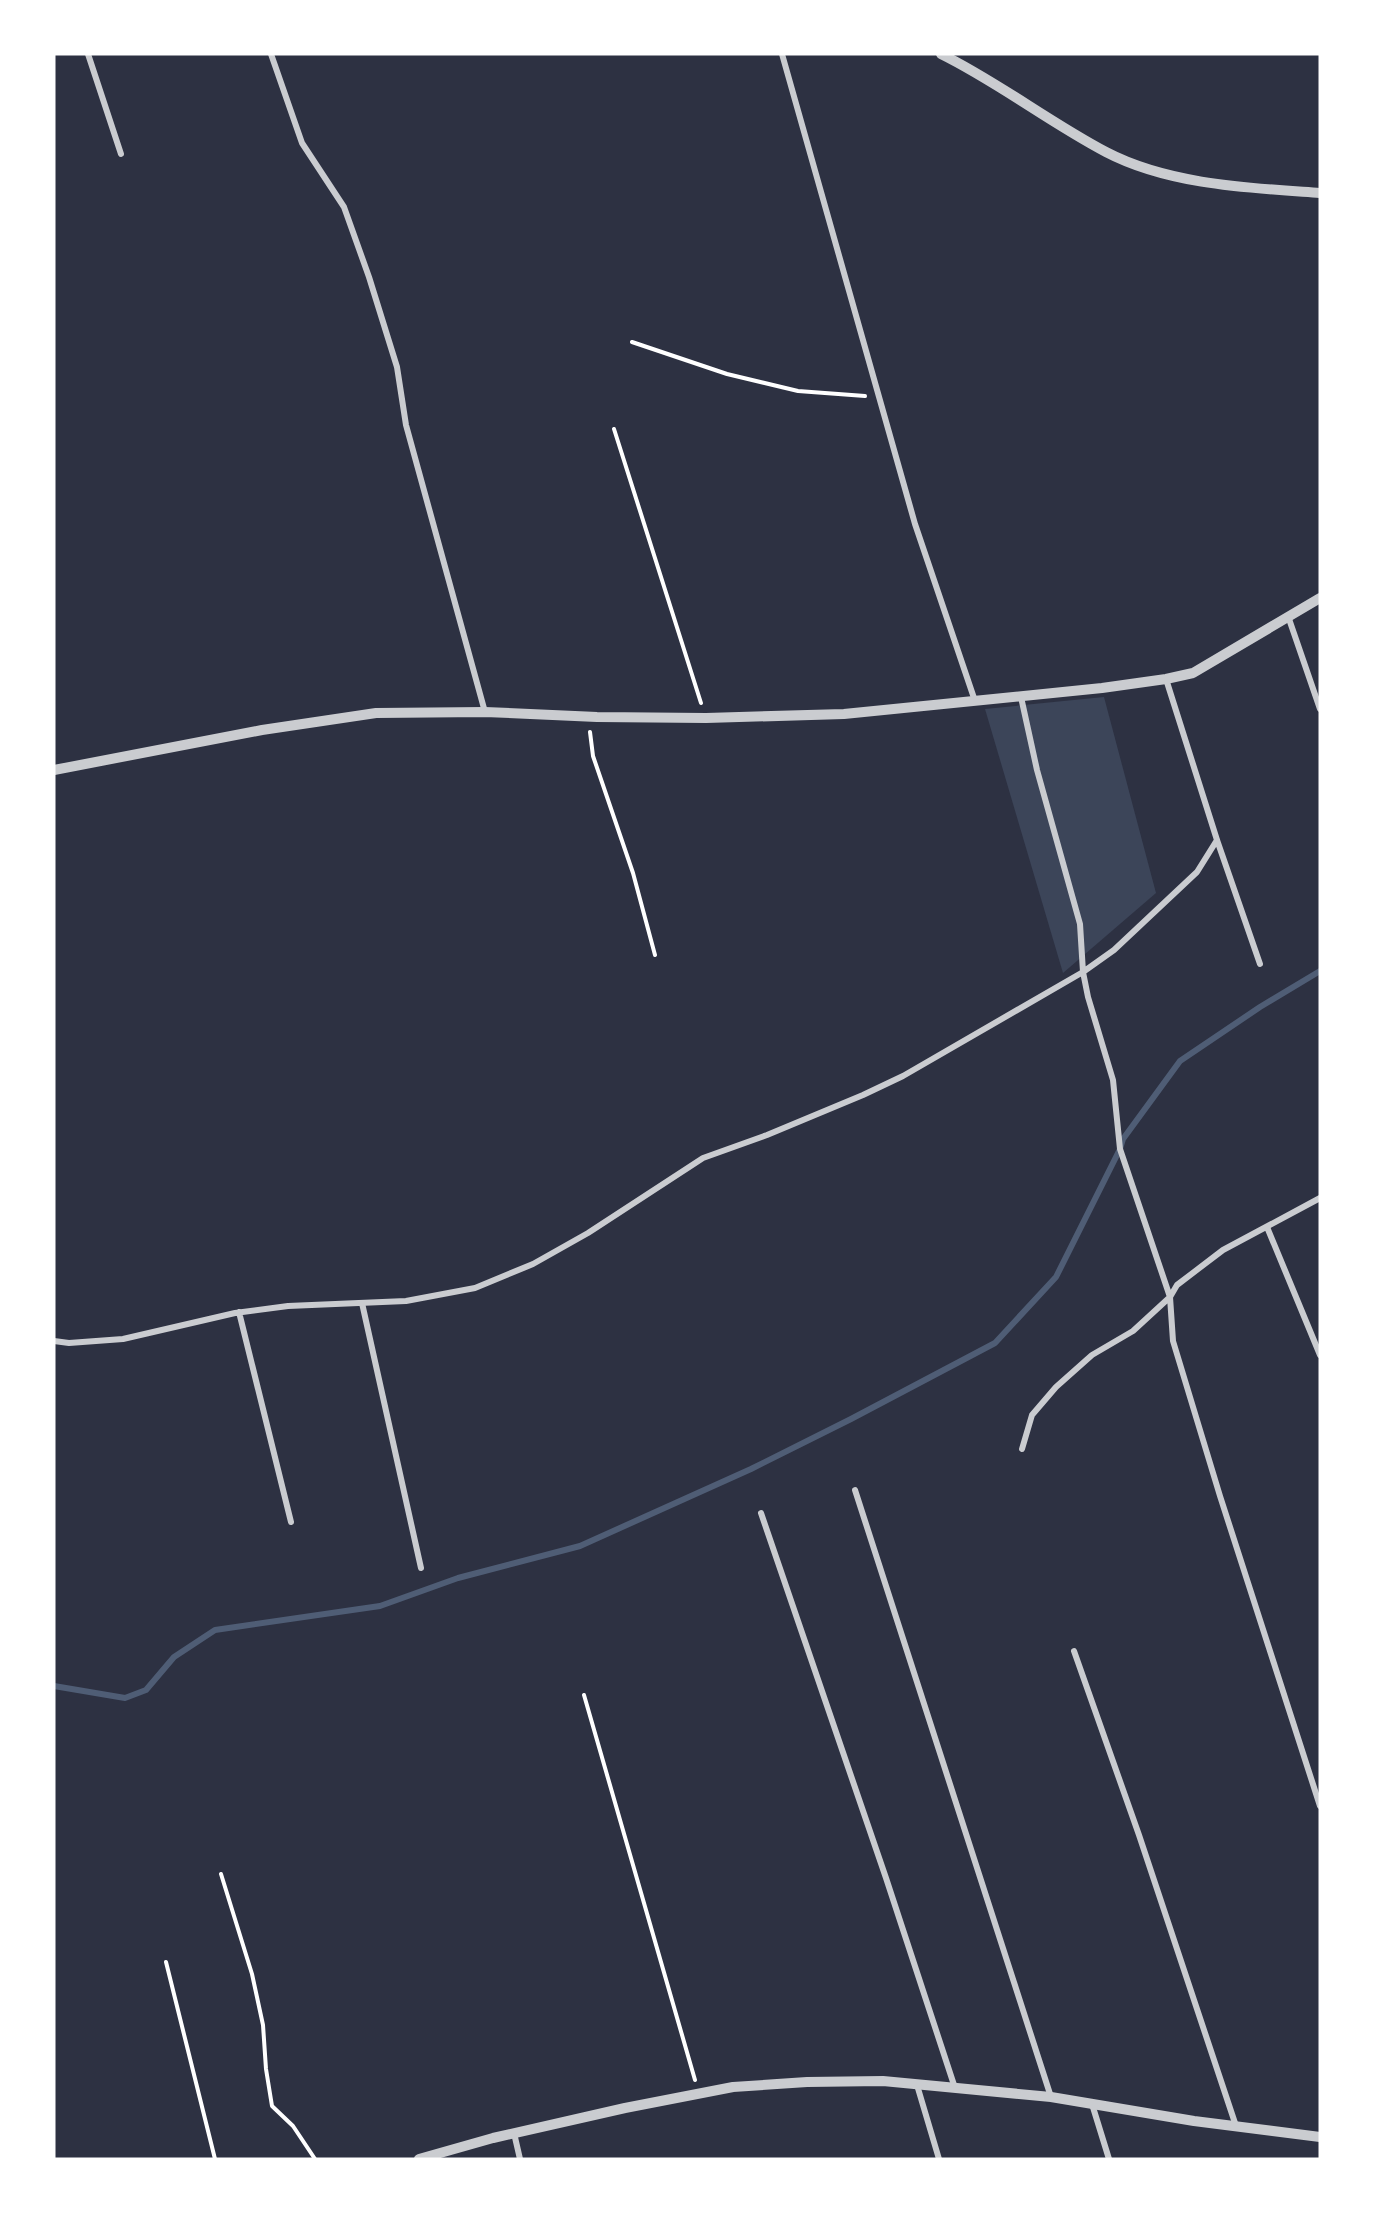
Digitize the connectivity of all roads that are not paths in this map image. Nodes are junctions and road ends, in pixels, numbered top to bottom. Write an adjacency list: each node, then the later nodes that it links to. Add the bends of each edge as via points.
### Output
1 (88, 54): 5 (street)
2 (271, 54): 13 (street, via 302,143 344,207 369,277 397,368 406,425)
3 (782, 54): 11 (street, via 915,524)
4 (941, 54): 6 (street, via 1107,153 1156,172 1238,188)
5 (121, 154)
6 (1320, 193)
7 (1320, 598): 8 (street)
8 (1288, 616): 9 (street, via 1192,673); 12 (street)
9 (1166, 679): 10 (street); 15 (street)
10 (1021, 697): 11 (street); 17 (street, via 1080,924)
11 (975, 701): 13 (street, via 844,714 706,718)
12 (1320, 709)
13 (485, 712): 14 (street, via 376,713 262,730)
14 (54, 770)
15 (1217, 840): 16 (street); 17 (street, via 1197,872 1114,950)
16 (1260, 964)
17 (1083, 972): 20 (street, via 1113,1080 1120,1149); 21 (street, via 903,1076 703,1158 533,1264 475,1288 406,1301)
18 (1320, 1198): 19 (street)
19 (1267, 1227): 20 (street, via 1215,1255 1177,1285); 24 (street)
20 (1170, 1297): 25 (street, via 1133,1331 1092,1355 1056,1387 1032,1415); 31 (street, via 1173,1341)
21 (362, 1303): 22 (street); 29 (street)
22 (239, 1312): 23 (street, via 123,1340); 28 (street)
23 (54, 1341)
24 (1320, 1355)
25 (1022, 1449)
26 (855, 1490): 34 (street)
27 (761, 1513): 33 (street)
28 (291, 1522)
29 (421, 1568)
30 (1074, 1650): 36 (street)
31 (1320, 1806)
32 (917, 2085): 33 (street); 37 (street, via 883,2081 733,2087); 41 (street)
33 (955, 2088): 34 (street)
34 (1051, 2097): 35 (street)
35 (1091, 2104): 36 (street); 42 (street)
36 (1236, 2127): 38 (street)
37 (514, 2133): 39 (street); 40 (street)
38 (1320, 2138)
39 (419, 2159)
40 (520, 2159)
41 (939, 2159)
42 (1109, 2159)

